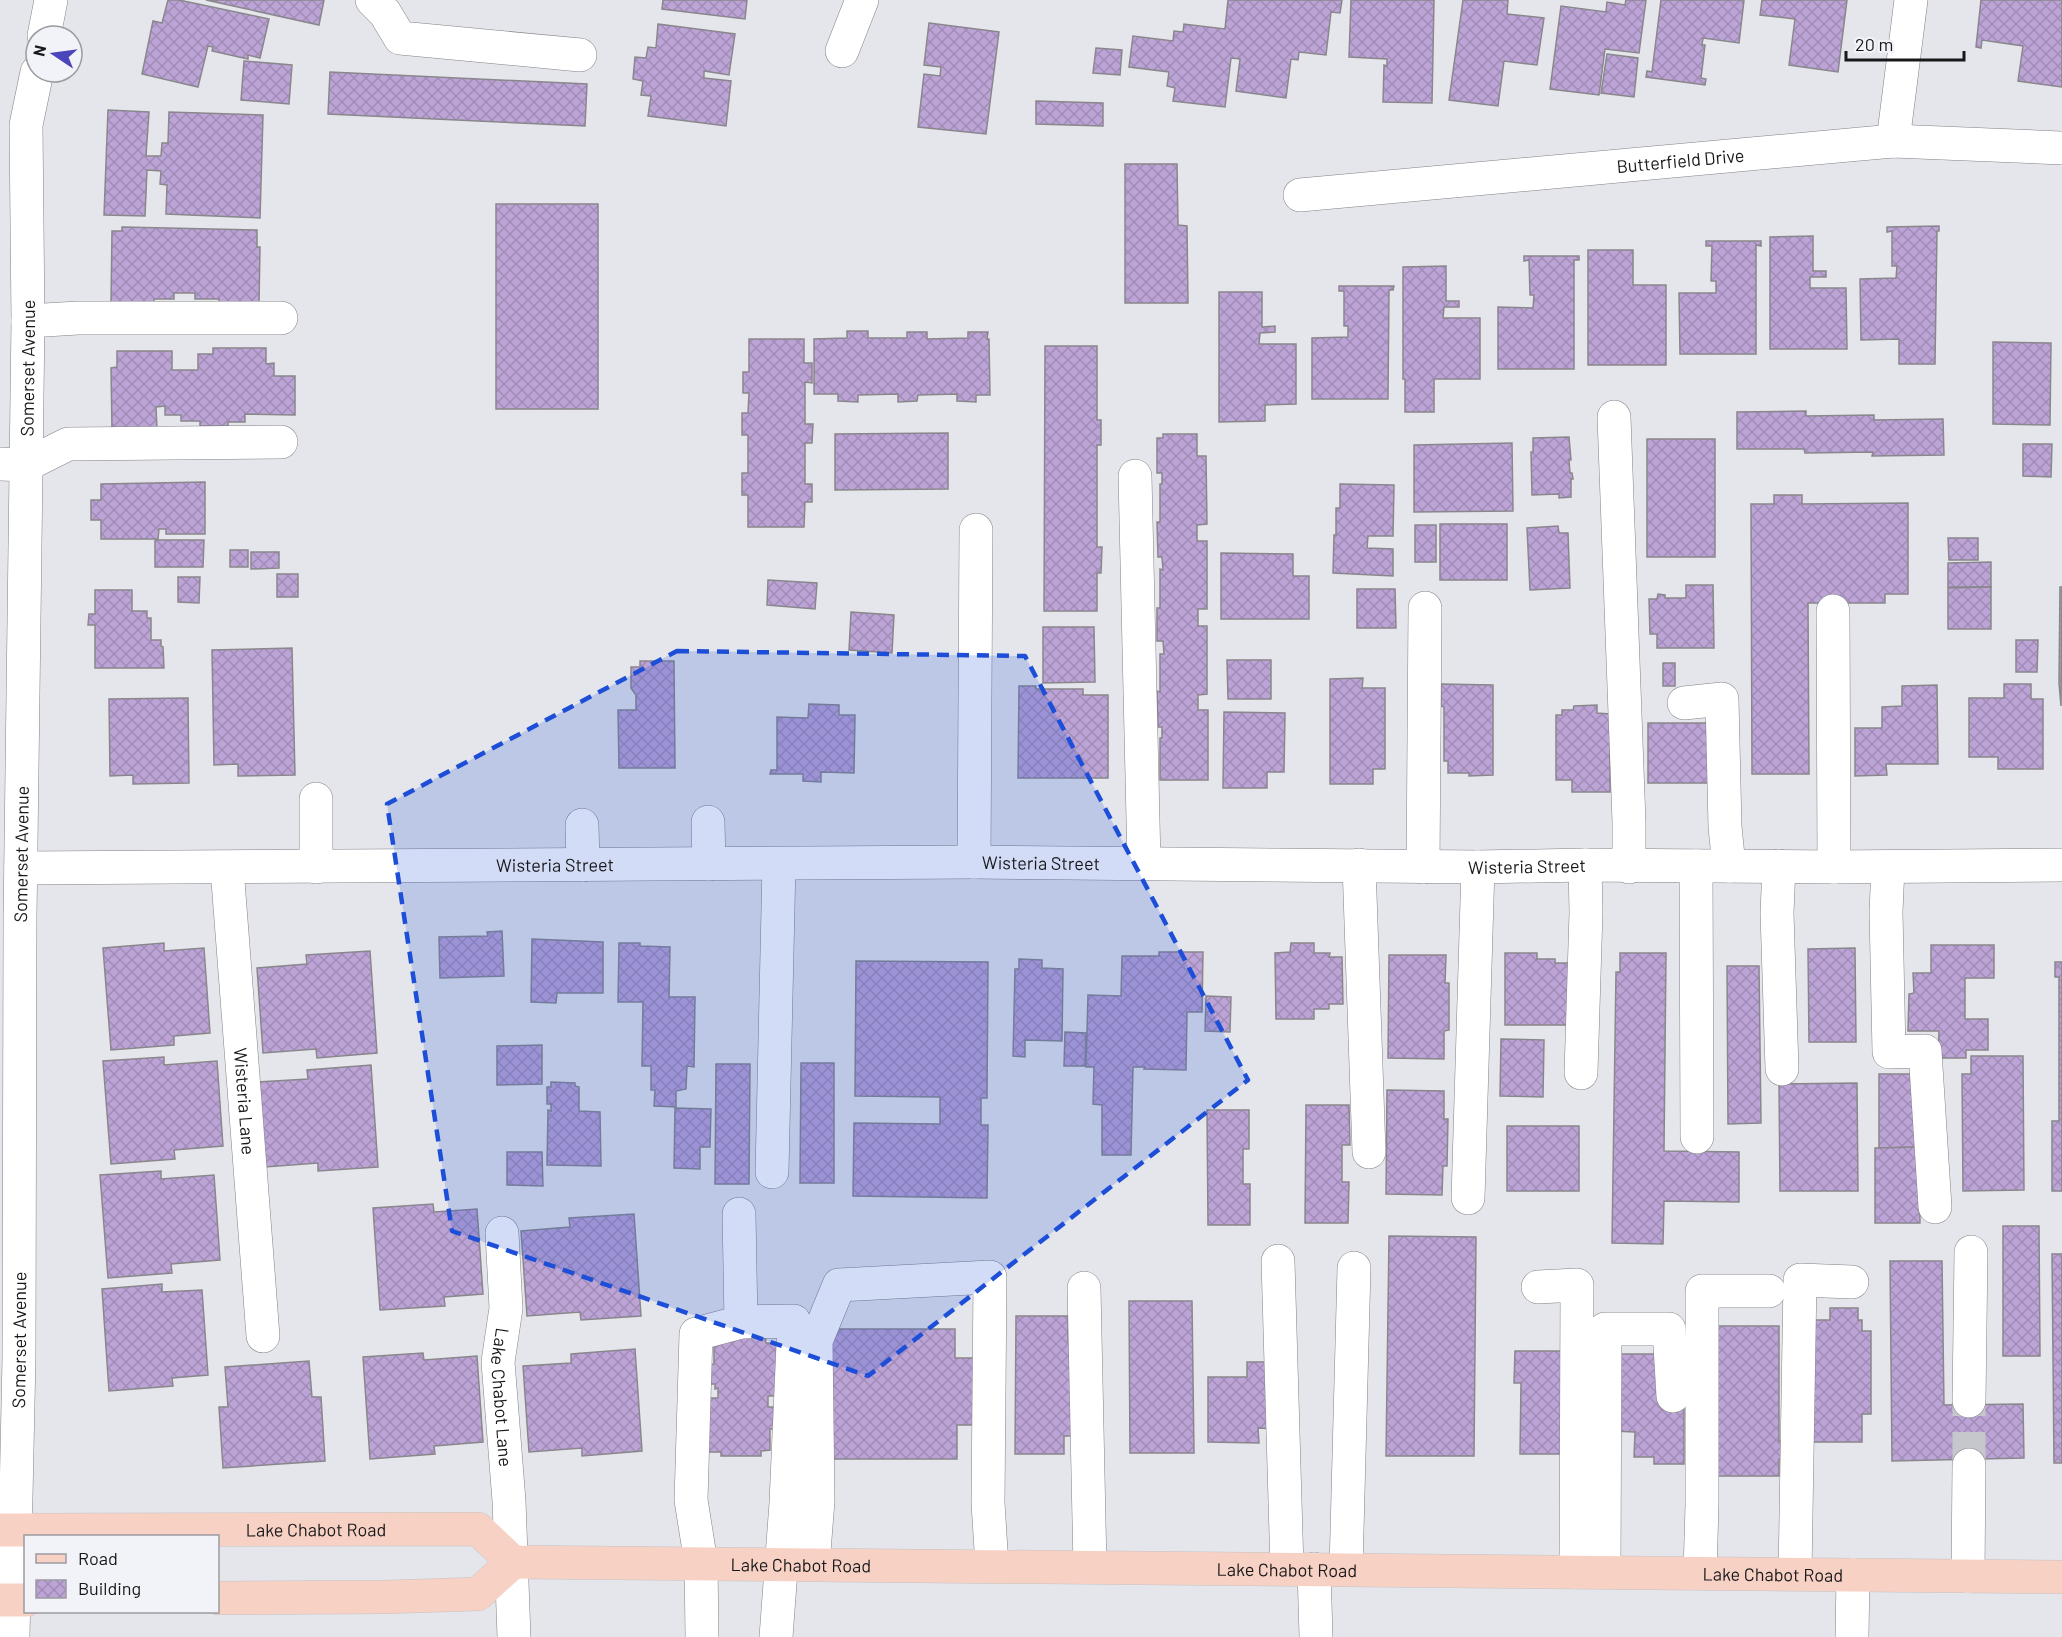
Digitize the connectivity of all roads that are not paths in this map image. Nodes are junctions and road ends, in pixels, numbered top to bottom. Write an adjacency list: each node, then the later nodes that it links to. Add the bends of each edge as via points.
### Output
1 (51, 0): 5 (street)
2 (372, 0): 7 (street, via 400,38)
3 (862, 0): 6 (street)
4 (1911, 0): 10 (street)
5 (46, 24)
6 (842, 51)
7 (580, 55)
8 (31, 84): 9 (street, Somerset Avenue)
9 (13, 123): 14 (street, Somerset Avenue)
10 (1893, 141): 11 (street, Butterfield Drive); 12 (street, Butterfield Drive)
11 (2062, 148)
12 (1300, 195)
13 (281, 318): 14 (street)
14 (28, 321): 17 (street, Somerset Avenue)
15 (1614, 417): 42 (street)
16 (282, 442): 17 (street, via 68,444)
17 (13, 465): 23 (street, Somerset Avenue)
18 (1135, 476): 29 (street)
19 (976, 530): 28 (street)
20 (1425, 608): 40 (street)
21 (1833, 611): 43 (street)
22 (1684, 703): 37 (street, via 1722,699)
23 (11, 785): 26 (street, Somerset Avenue)
24 (316, 799): 39 (street)
25 (708, 822): 30 (street)
26 (11, 823): 45 (street, Somerset Avenue)
27 (582, 825): 32 (street)
28 (974, 862): 29 (street, Wisteria Street); 31 (street, Wisteria Street)
29 (1144, 863): 35 (street, Wisteria Street)
30 (709, 864): 31 (street, Wisteria Street); 32 (street, Wisteria Street)
31 (779, 864): 52 (street)
32 (583, 865): 39 (street, Wisteria Street)
33 (1585, 865): 41 (street, Wisteria Street); 42 (street, Wisteria Street); 49 (street)
34 (2062, 865): 44 (street, Wisteria Street)
35 (1359, 866): 40 (street, Wisteria Street); 51 (street)
36 (1696, 866): 37 (street, Wisteria Street); 42 (street, Wisteria Street); 50 (street)
37 (1729, 866): 38 (street, Wisteria Street)
38 (1779, 866): 43 (street, Wisteria Street); 48 (street)
39 (316, 867): 46 (street, Wisteria Street)
40 (1423, 867): 41 (street, Wisteria Street)
41 (1478, 867): 53 (street)
42 (1629, 867)
43 (1834, 867): 44 (street, Wisteria Street)
44 (1888, 867): 54 (street, via 1889,1052 1924,1051)
45 (21, 868): 46 (street, Wisteria Street); 47 (street, Somerset Avenue)
46 (227, 868): 65 (street, Wisteria Lane)
47 (10, 1033): 69 (street, Somerset Avenue, via 20,1357)
48 (1782, 1069)
49 (1581, 1073)
50 (1697, 1137)
51 (1369, 1152)
52 (772, 1172)
53 (1468, 1198)
54 (1935, 1207)
55 (739, 1214): 64 (street)
56 (502, 1233): 70 (street, Lake Chabot Lane, via 506,1308 498,1362)
57 (1971, 1252): 67 (street)
58 (1278, 1261): 75 (street)
59 (1354, 1268): 75 (street)
60 (1852, 1282): 78 (street, via 1800,1280)
61 (1538, 1287): 76 (street, via 1577,1284)
62 (1084, 1288): 74 (street)
63 (1769, 1291): 77 (street, via 1702,1291)
64 (741, 1322): 71 (street, via 696,1334 691,1500); 72 (street, via 794,1321)
65 (263, 1336)
66 (1673, 1396): 76 (street, via 1669,1329 1605,1329)
67 (1969, 1401)
68 (1968, 1465): 80 (street)
69 (7, 1530): 70 (main road, Lake Chabot Road, via 478,1529); 83 (street, Somerset Avenue)
70 (513, 1562): 71 (main road, Lake Chabot Road); 82 (main road, via 478,1593); 85 (street, Lake Chabot Lane)
71 (701, 1563): 72 (main road, Lake Chabot Road); 86 (street)
72 (797, 1564): 73 (main road, Lake Chabot Road); 73 (street, via 818,1501 816,1341 839,1285 990,1277 988,1503); 87 (street)
73 (992, 1566): 74 (main road, Lake Chabot Road)
74 (1090, 1567): 75 (main road, Lake Chabot Road)
75 (1316, 1569): 76 (main road, Lake Chabot Road); 88 (street)
76 (1590, 1572): 77 (main road, Lake Chabot Road)
77 (1700, 1573): 78 (main road, Lake Chabot Road)
78 (1795, 1574): 79 (main road, Lake Chabot Road)
79 (1853, 1575): 80 (main road, Lake Chabot Road); 89 (street)
80 (1968, 1576): 81 (main road, Lake Chabot Road)
81 (2062, 1577)
82 (219, 1598)
83 (13, 1600): 84 (street, Somerset Avenue)
84 (13, 1637)
85 (514, 1637)
86 (702, 1637)
87 (776, 1637)
88 (1316, 1637)
89 (1852, 1637)

